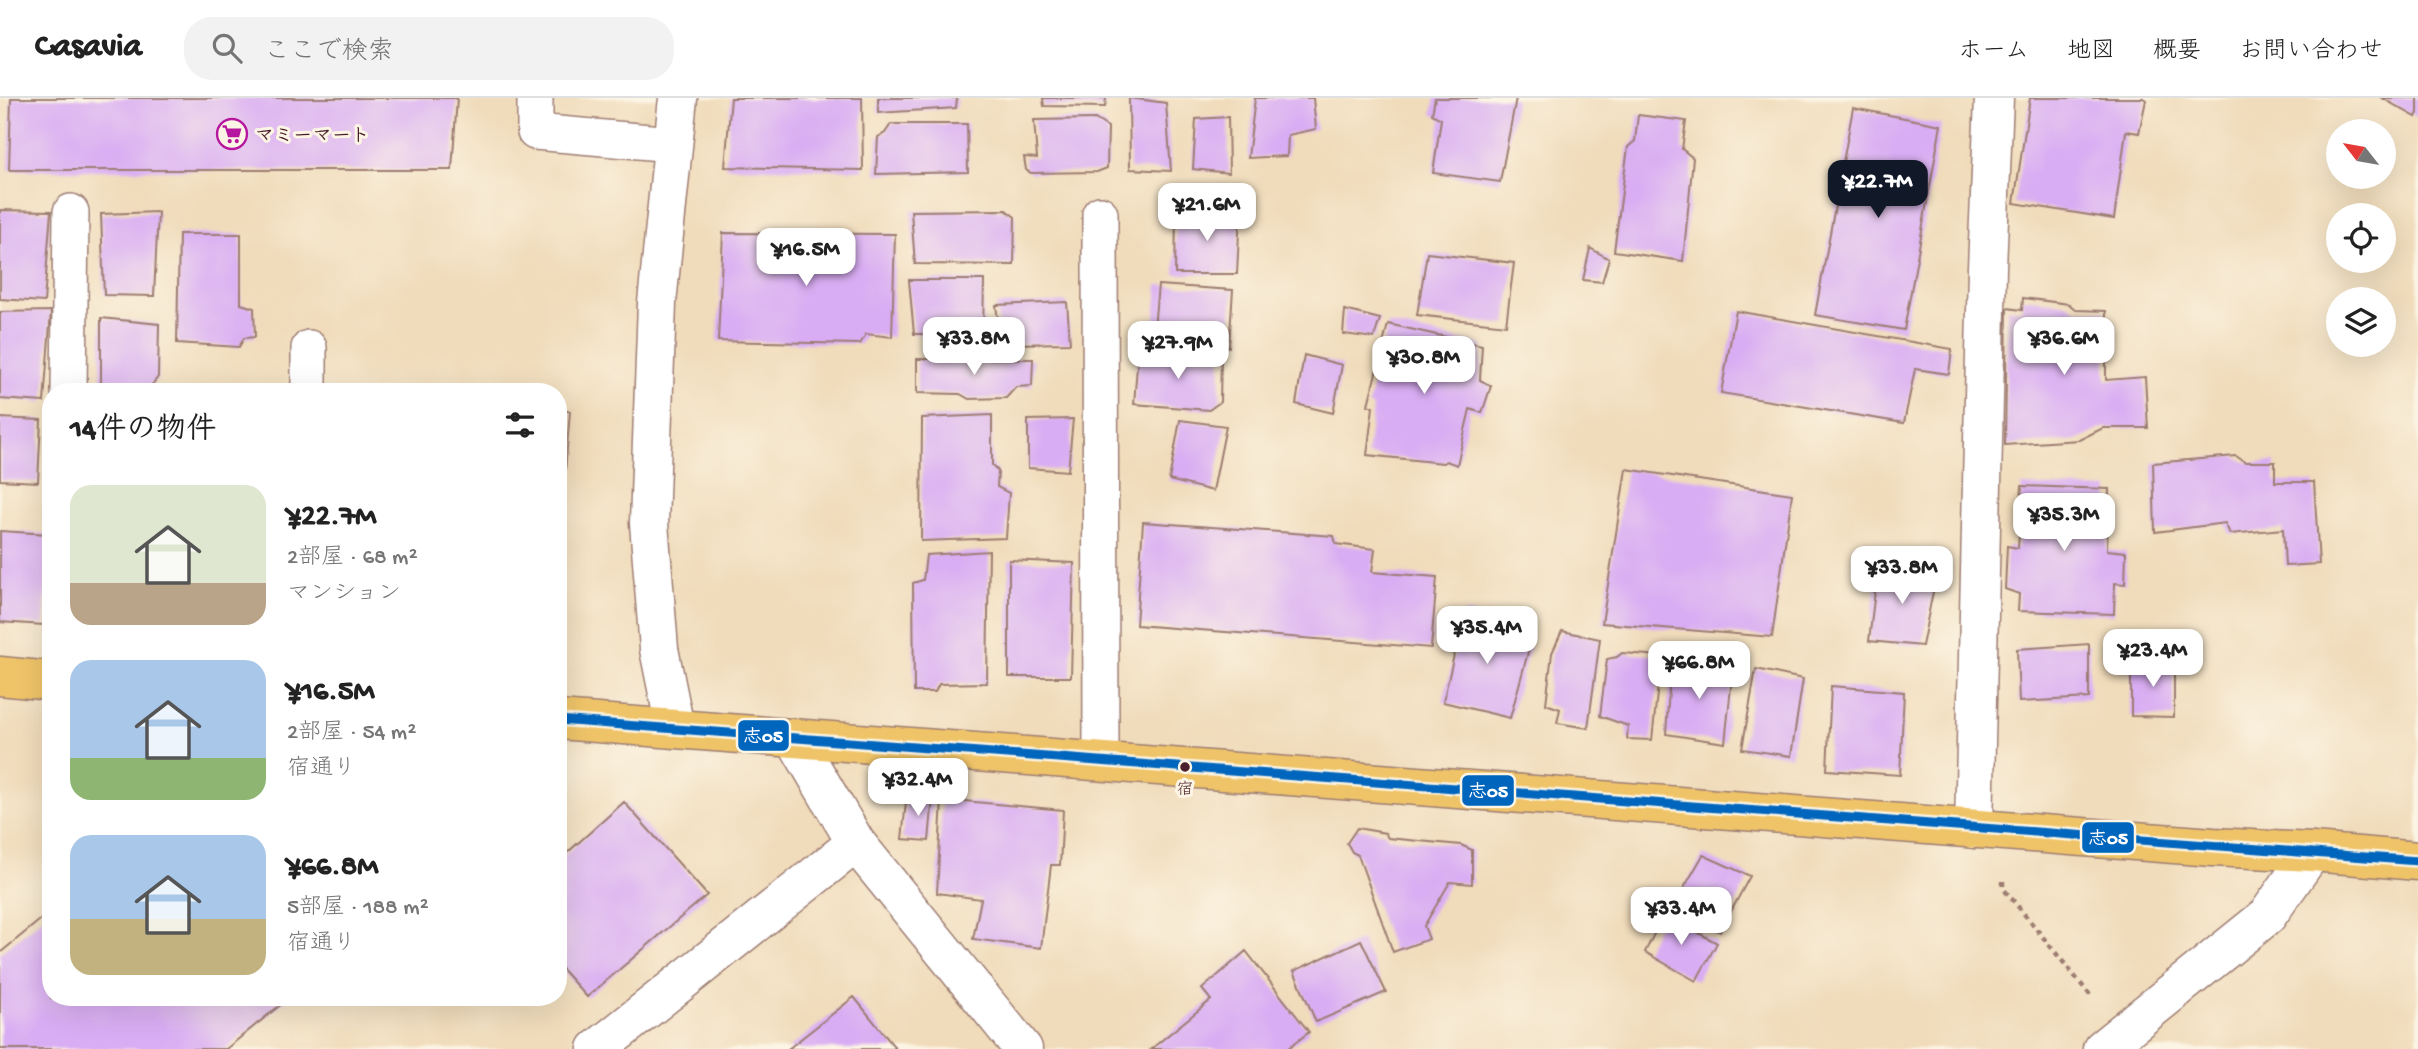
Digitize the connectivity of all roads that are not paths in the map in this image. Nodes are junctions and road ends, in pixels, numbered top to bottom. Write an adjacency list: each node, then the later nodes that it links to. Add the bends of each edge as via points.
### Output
1 (535, 98): 4 (lane, via 535,132)
2 (678, 98): 4 (street)
3 (1994, 98): 16 (street)
4 (673, 144): 13 (street, via 657,303 649,523 659,649)
5 (71, 212): 8 (lane)
6 (1100, 214): 15 (lane)
7 (309, 348): 9 (lane)
8 (69, 383)
9 (309, 383)
10 (0, 676): 11 (main road)
11 (42, 680)
12 (567, 721): 13 (main road)
13 (675, 728): 14 (main road)
14 (793, 739): 15 (main road); 17 (street)
15 (1101, 761): 16 (main road)
16 (1975, 829): 18 (main road)
17 (856, 843): 21 (street); 22 (street)
18 (2312, 852): 19 (main road); 20 (street, via 2267,916)
19 (2418, 861)
20 (2111, 1041)
21 (597, 1049)
22 (1023, 1049)

